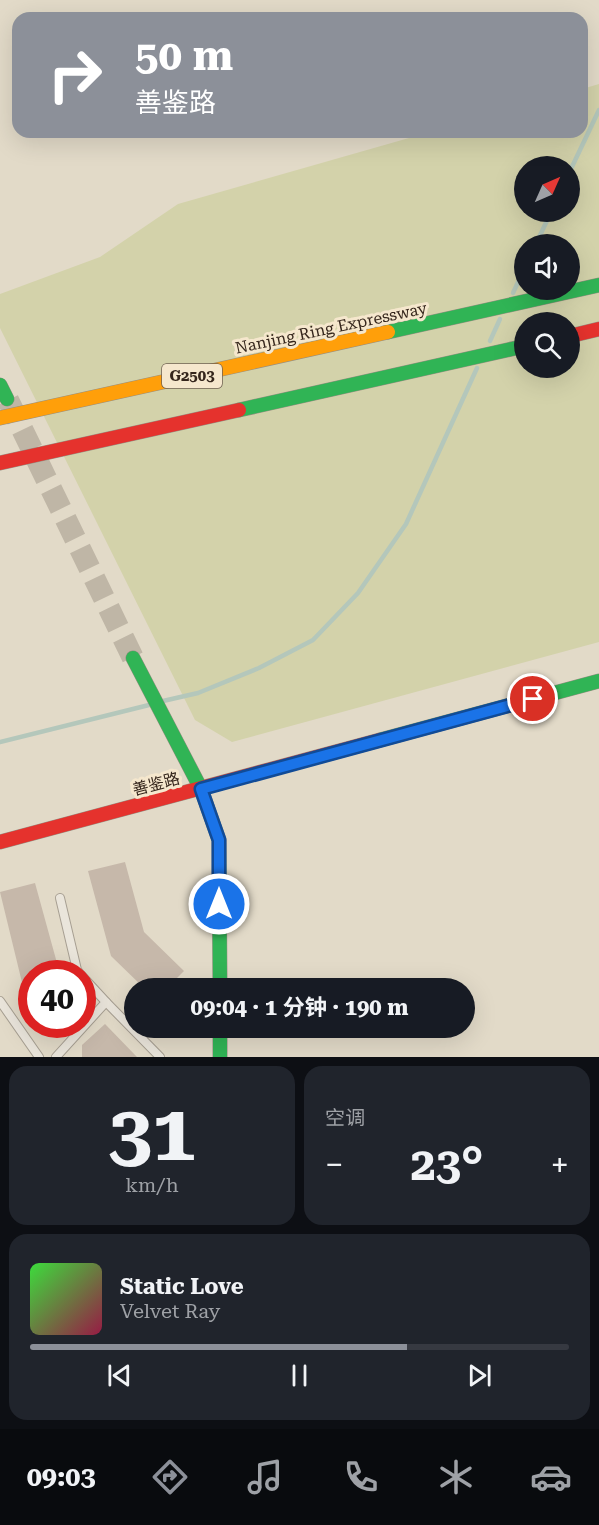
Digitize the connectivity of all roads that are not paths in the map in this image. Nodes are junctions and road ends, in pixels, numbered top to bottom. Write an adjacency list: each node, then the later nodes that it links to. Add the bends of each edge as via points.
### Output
1 (599, 285): 7 (main road, Nanjing Ring Expressway / G2503)
2 (599, 329): 3 (main road)
3 (580, 334)
4 (514, 348): 8 (main road, G2503)
5 (0, 385): 6 (main road)
6 (7, 399)
7 (0, 418)
8 (0, 463)
9 (133, 658): 11 (main road)
10 (599, 681): 11 (main road, 善鉴路)
11 (201, 789): 12 (main road, 善鉴路); 15 (main road, via 219,840)
12 (0, 842)
13 (60, 898): 14 (lane)
14 (75, 960)
15 (219, 978)
16 (96, 991): 18 (lane)
17 (0, 1001): 20 (lane)
18 (106, 1002): 21 (lane); 22 (lane)
19 (220, 1038): 23 (main road)
20 (39, 1057)
21 (56, 1057)
22 (160, 1057)
23 (220, 1057)

